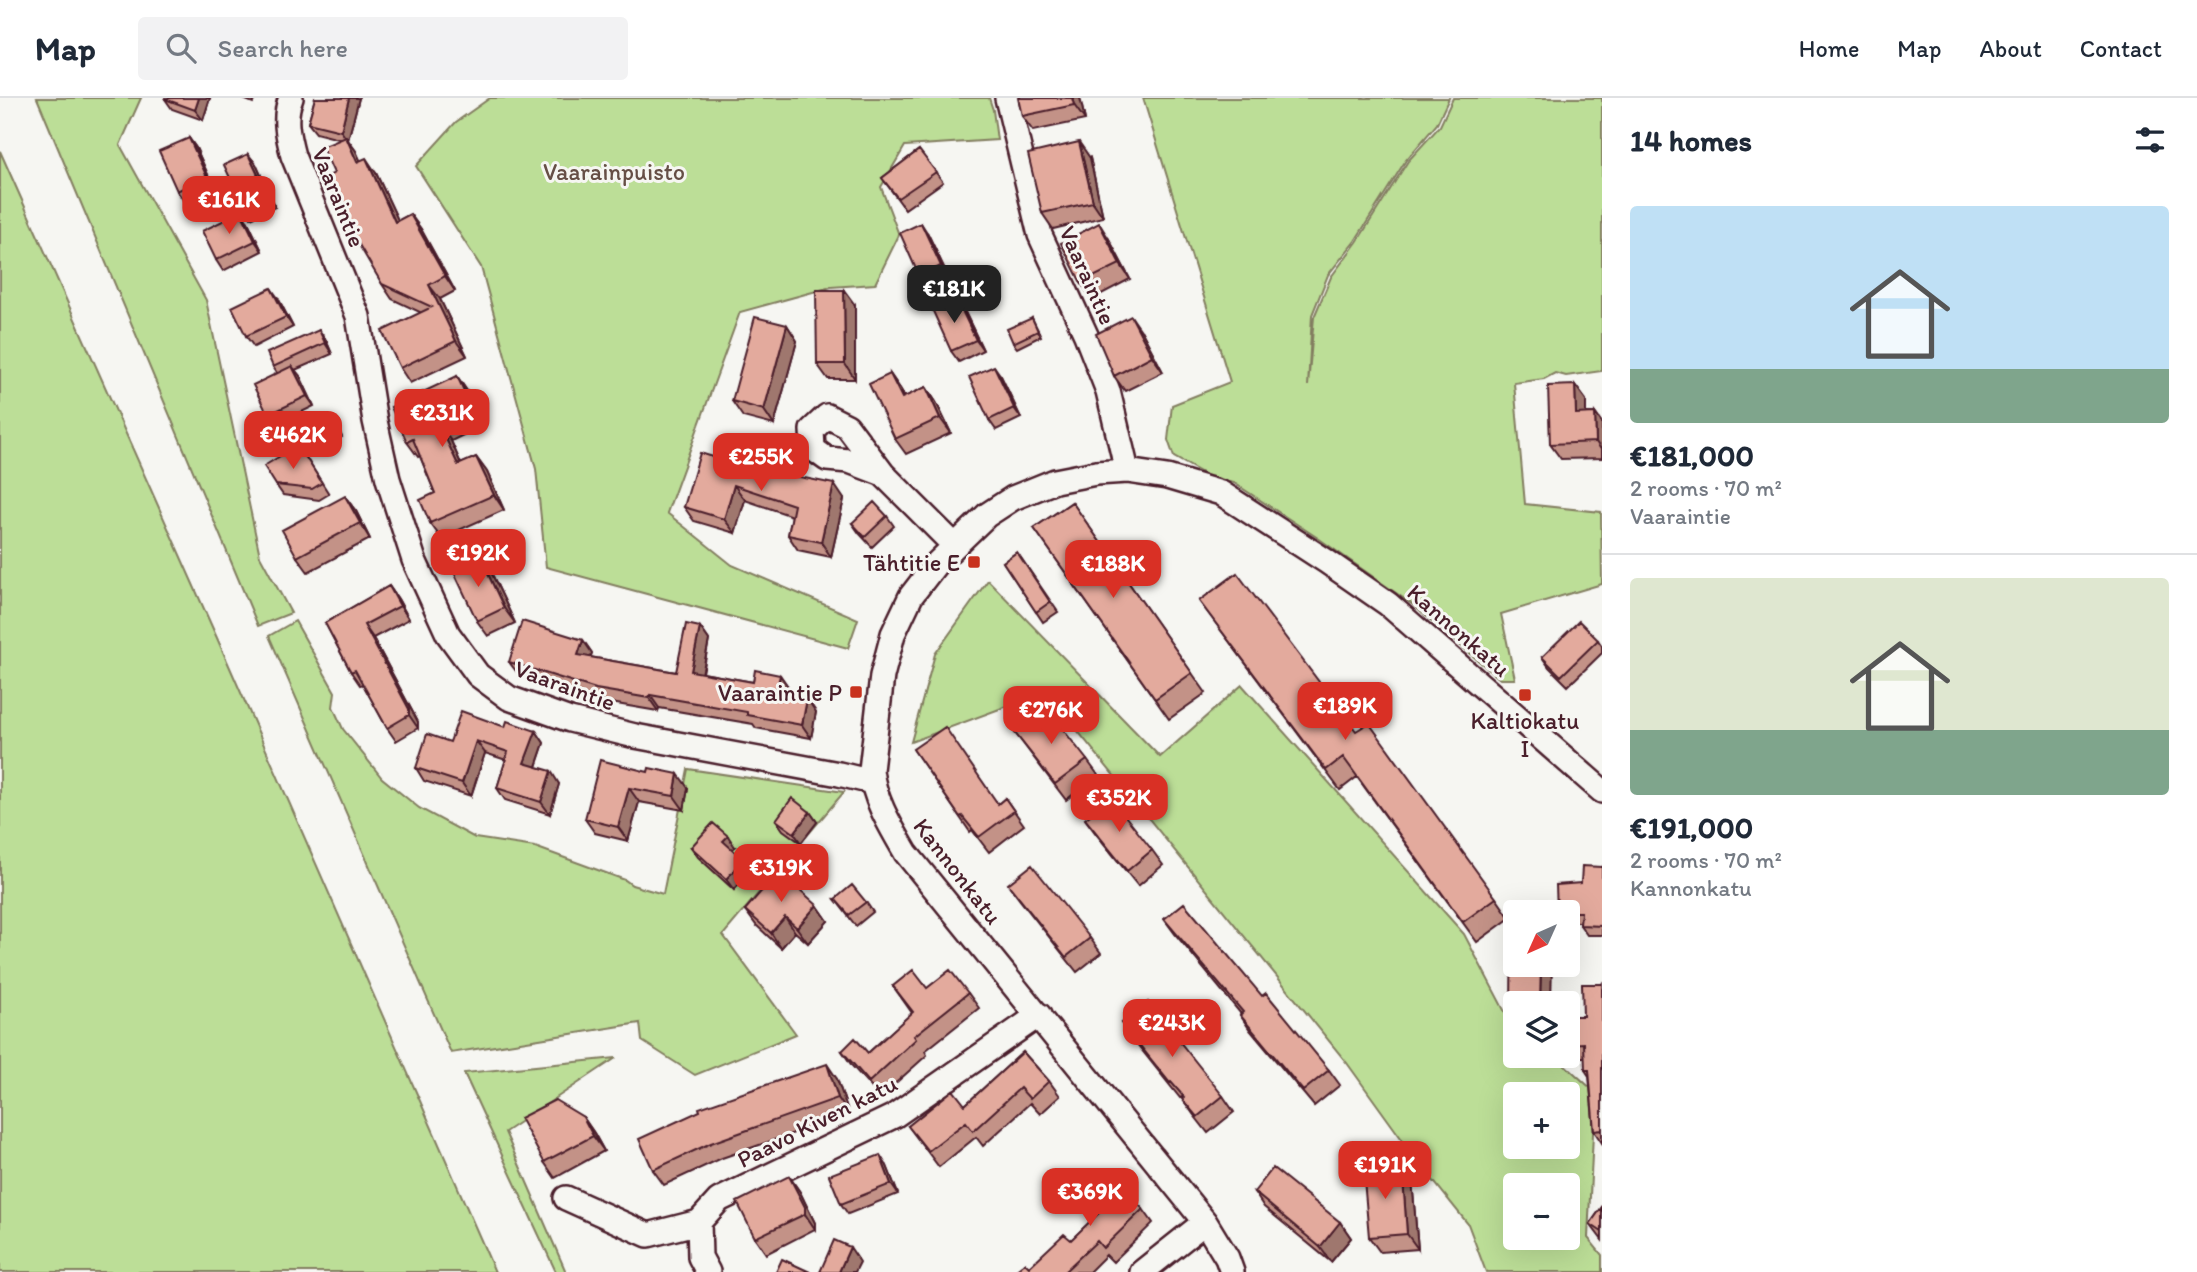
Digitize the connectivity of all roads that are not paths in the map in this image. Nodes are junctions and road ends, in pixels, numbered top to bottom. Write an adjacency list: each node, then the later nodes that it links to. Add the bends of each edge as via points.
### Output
1 (291, 98): 7 (street, Vaaraintie, via 287,132 293,156 358,316 375,421 414,560 448,634 478,675 509,698 570,720)
2 (1007, 98): 3 (street, Vaaraintie, via 1040,235 1108,391)
3 (1127, 471): 5 (street, Kannonkatu, via 1055,481 1013,498); 6 (street, Kannonkatu, via 1221,493 1326,561 1388,604)
4 (883, 474): 5 (street)
5 (954, 545): 7 (street, Kannonkatu, via 911,596 893,634 882,676)
6 (1598, 779)
7 (872, 782): 8 (street, Kannonkatu, via 906,853)
8 (1039, 1015): 10 (street, Paavo Kiven katu, via 894,1116 719,1200); 11 (street, Kannonkatu)
9 (566, 1198): 10 (street, via 648,1235)
10 (699, 1222): 12 (street, via 700,1257)
11 (1205, 1222): 13 (street); 14 (street, Kannonkatu)
12 (708, 1272)
13 (1142, 1272)
14 (1232, 1272)

